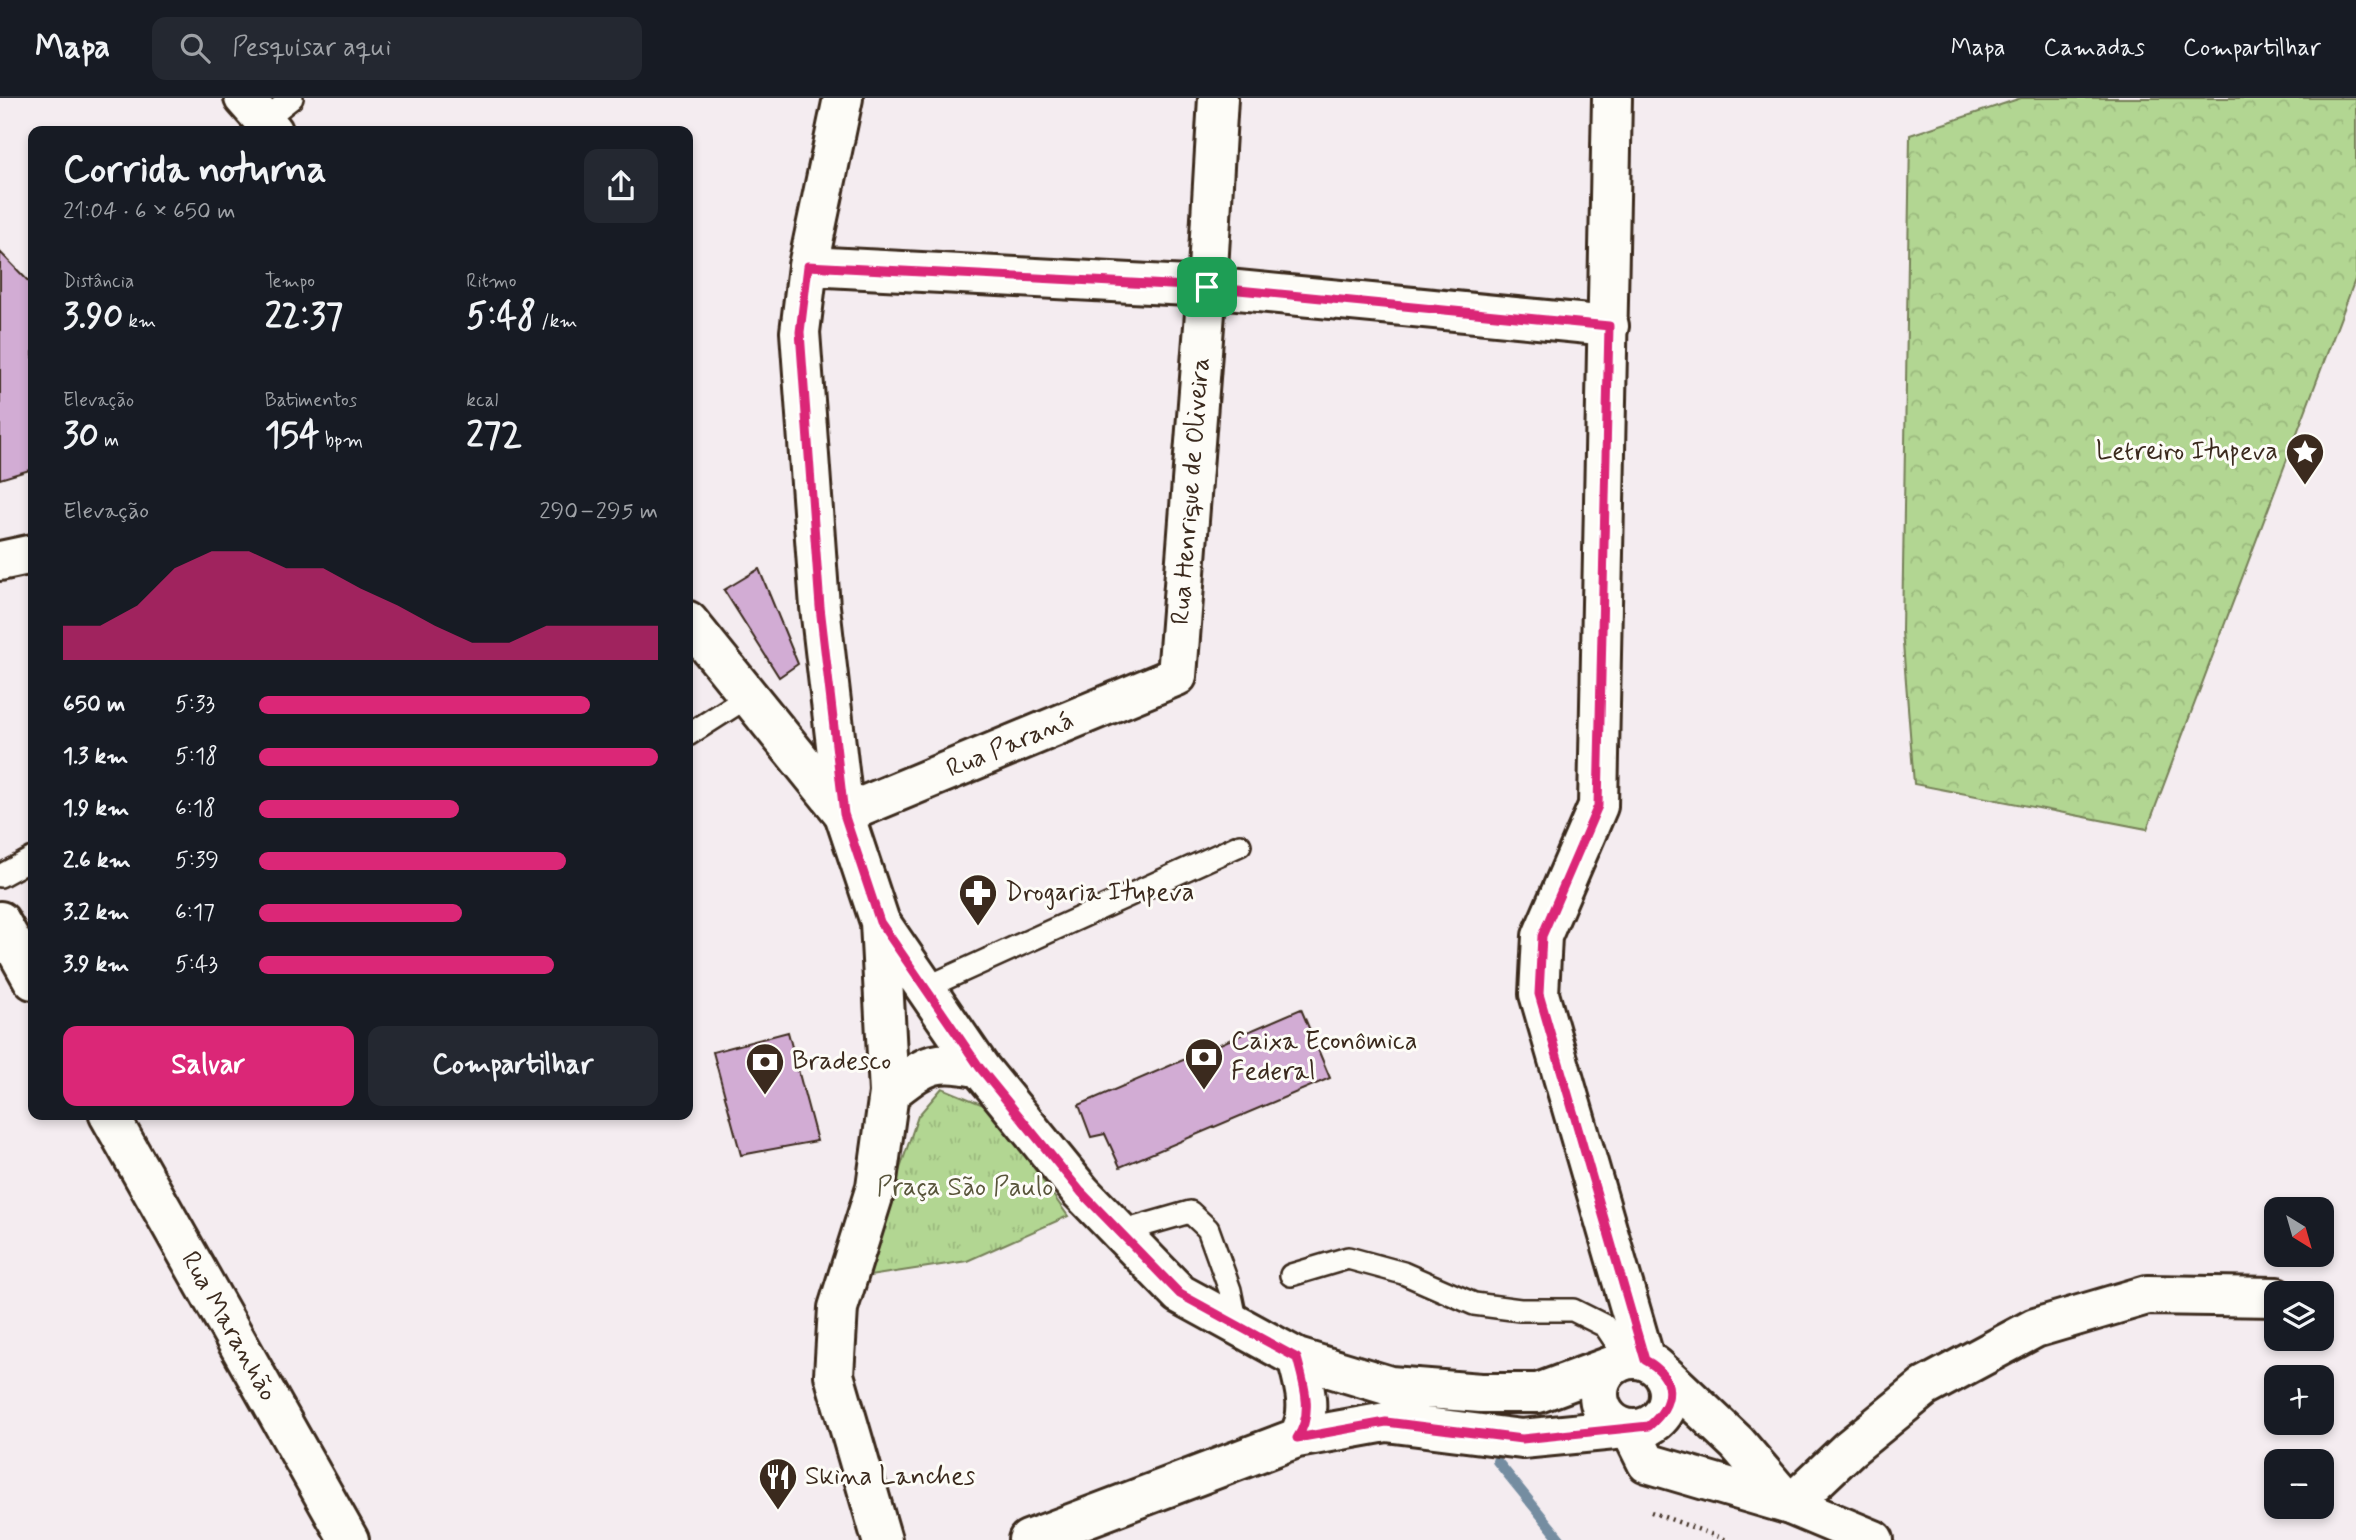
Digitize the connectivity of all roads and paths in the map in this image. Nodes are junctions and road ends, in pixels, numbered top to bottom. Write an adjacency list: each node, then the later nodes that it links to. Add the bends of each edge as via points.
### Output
1 (843, 98): 4 (main road)
2 (1218, 98): 5 (main road, Rua Henrique de Oliveira)
3 (1612, 98): 6 (main road)
4 (808, 266): 5 (main road); 13 (main road, via 800,332 820,607)
5 (1207, 287): 6 (main road); 10 (main road, Rua Henrique de Oliveira)
6 (1609, 326): 29 (main road, via 1598,806 1542,936 1539,994)
7 (28, 555): 8 (main road)
8 (0, 561)
9 (693, 627): 11 (main road)
10 (1177, 676): 13 (main road, Rua Paraná)
11 (749, 696): 12 (lane); 13 (main road)
12 (693, 732)
13 (844, 814): 18 (main road)
14 (1240, 845): 20 (lane)
15 (28, 861): 16 (lane)
16 (0, 876)
17 (0, 921): 19 (main road)
18 (880, 922): 20 (main road); 22 (main road)
19 (28, 971)
20 (925, 988): 21 (main road)
21 (980, 1068): 22 (main road, via 948,1061 922,1068); 24 (main road, via 1081,1192)
22 (889, 1093): 35 (main road, via 876,1187 838,1308 834,1375)
23 (112, 1120): 34 (main road, Rua Maranhão)
24 (1120, 1232): 27 (main road, via 1180,1294); 27 (lane, via 1190,1212 1208,1229)
25 (1291, 1276): 29 (lane, via 1348,1258 1403,1273 1474,1304 1520,1311 1573,1310 1605,1326)
26 (2264, 1297): 32 (main road, via 2147,1294 2035,1328 1924,1387)
27 (1237, 1324): 28 (main road)
28 (1297, 1358): 29 (main road, via 1390,1385 1481,1392 1538,1392); 31 (main road, via 1307,1396 1304,1428)
29 (1637, 1365): 30 (main road, via 1602,1379 1598,1394 1601,1409); 30 (main road, via 1670,1394 1664,1413 1649,1426); 32 (main road, via 1737,1443)
30 (1627, 1429): 31 (main road, via 1522,1439 1386,1422); 32 (main road, via 1647,1463)
31 (1297, 1438): 36 (main road)
32 (1790, 1505): 38 (main road)
33 (1651, 1511): 37 (path)
34 (349, 1540)
35 (882, 1540)
36 (1028, 1540)
37 (1727, 1540)
38 (1874, 1540)

